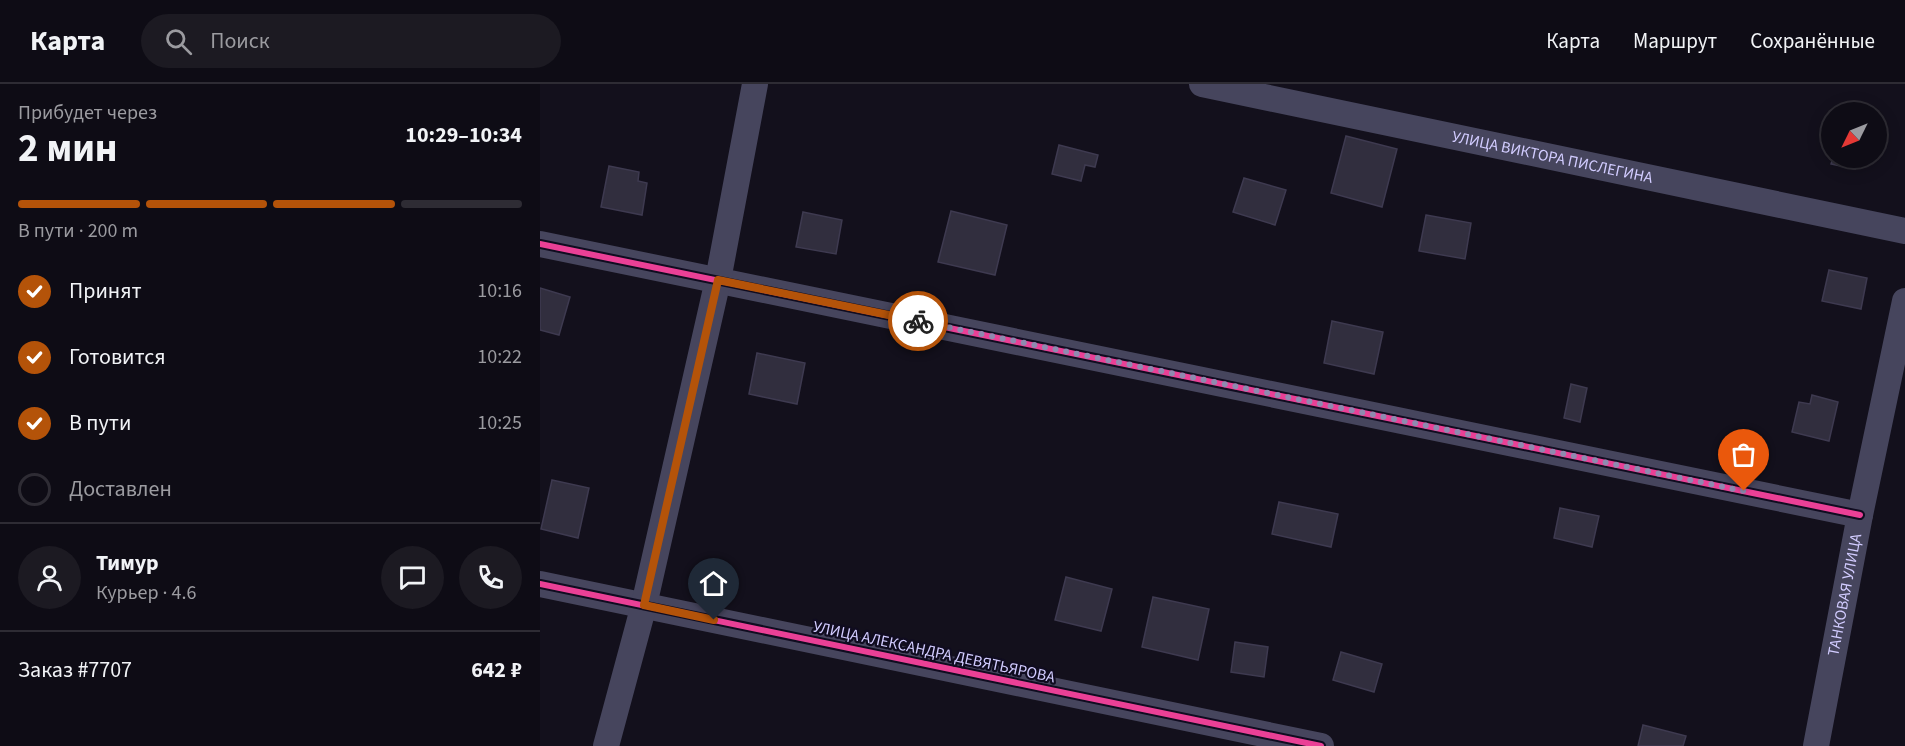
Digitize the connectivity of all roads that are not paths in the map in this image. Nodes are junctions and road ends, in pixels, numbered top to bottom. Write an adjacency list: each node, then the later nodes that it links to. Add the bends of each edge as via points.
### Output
1 (755, 84): 5 (street)
2 (1202, 84): 3 (street, УЛИЦА ВИКТОРА ПИСЛЕГИНА)
3 (1905, 231)
4 (540, 244): 5 (street)
5 (718, 280): 7 (street); 9 (street)
6 (1905, 301): 7 (street, ТАНКОВАЯ УЛИЦА)
7 (1860, 515): 12 (street, ТАНКОВАЯ УЛИЦА)
8 (540, 584): 9 (street, УЛИЦА АЛЕКСАНДРА ДЕВЯТЬЯРОВА)
9 (644, 605): 10 (street); 11 (street, УЛИЦА АЛЕКСАНДРА ДЕВЯТЬЯРОВА)
10 (606, 746)
11 (1322, 746)
12 (1816, 746)

